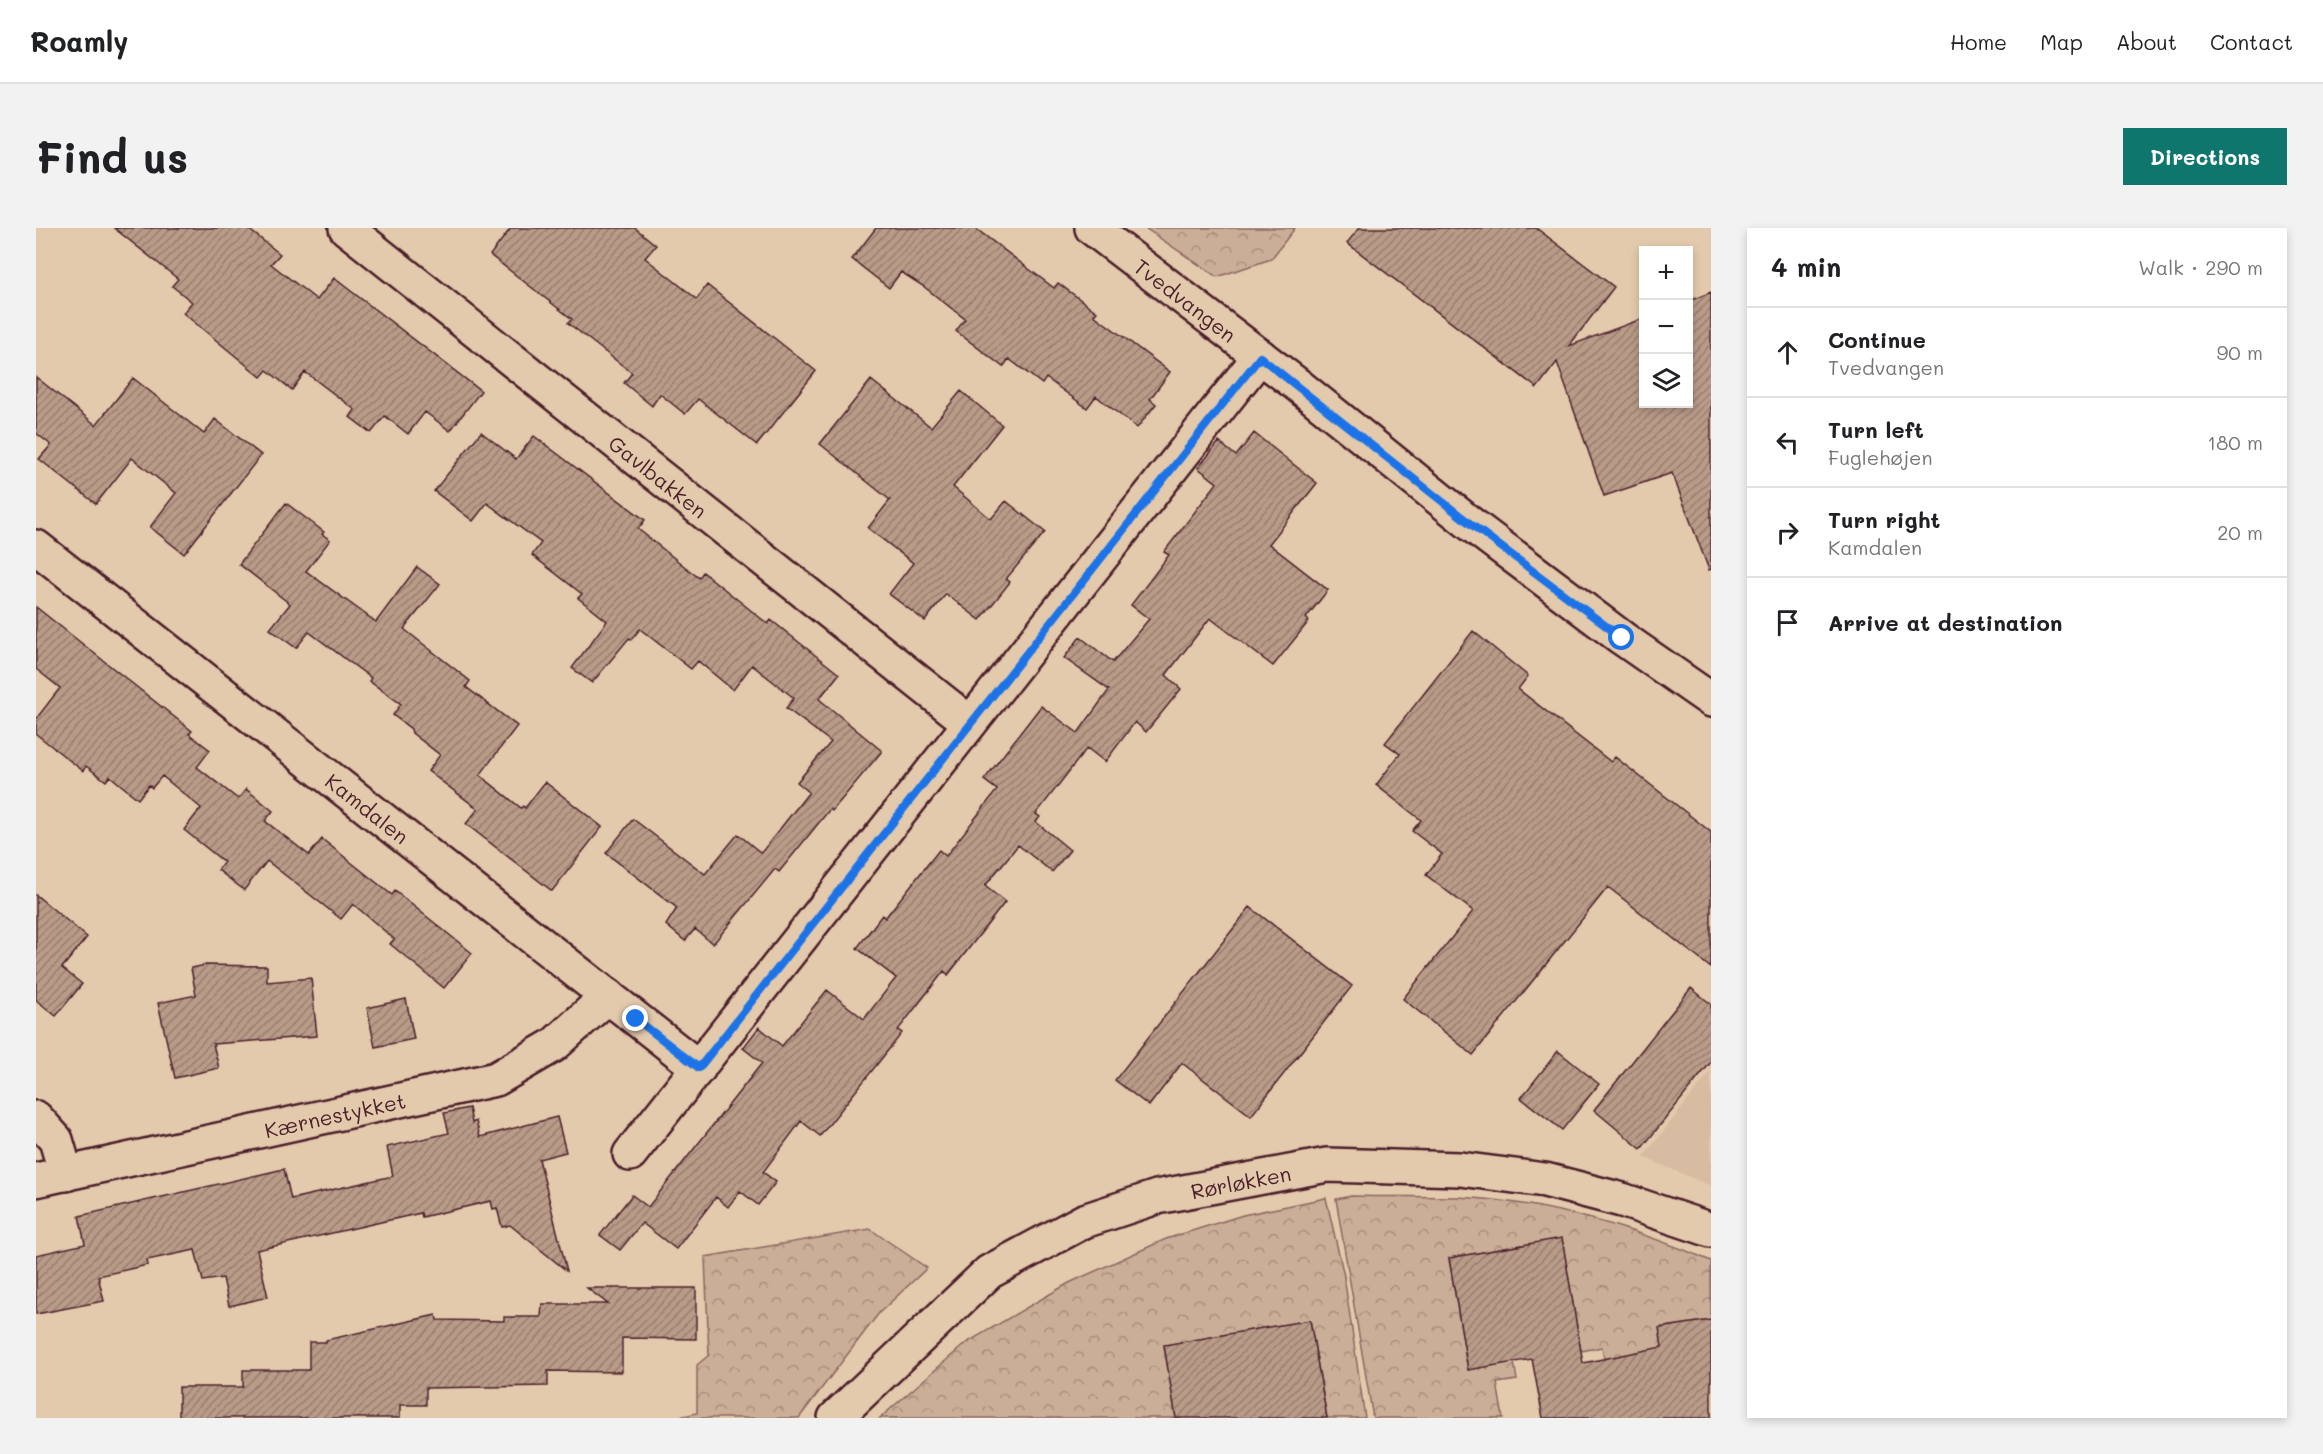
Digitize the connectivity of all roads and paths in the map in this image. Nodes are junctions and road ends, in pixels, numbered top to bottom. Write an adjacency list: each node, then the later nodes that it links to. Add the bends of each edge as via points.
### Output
1 (346, 228): 6 (street, Gavlbakken)
2 (1092, 228): 3 (street, Tvedvangen)
3 (1260, 357): 5 (street, Tvedvangen, via 1472,525); 6 (street)
4 (36, 547): 7 (street, Kamdalen)
5 (1711, 700)
6 (970, 723): 8 (street)
7 (608, 996): 8 (street, Kamdalen); 11 (street, Kærnestykket, via 554,1045 496,1079)
8 (699, 1068): 10 (street)
9 (36, 1118): 11 (street, via 56,1140)
10 (630, 1154)
11 (51, 1177)
12 (1711, 1230): 13 (street, Rørløkken, via 1622,1200 1545,1180 1460,1169 1328,1165 1168,1194 1084,1221 989,1272)
13 (836, 1418)

